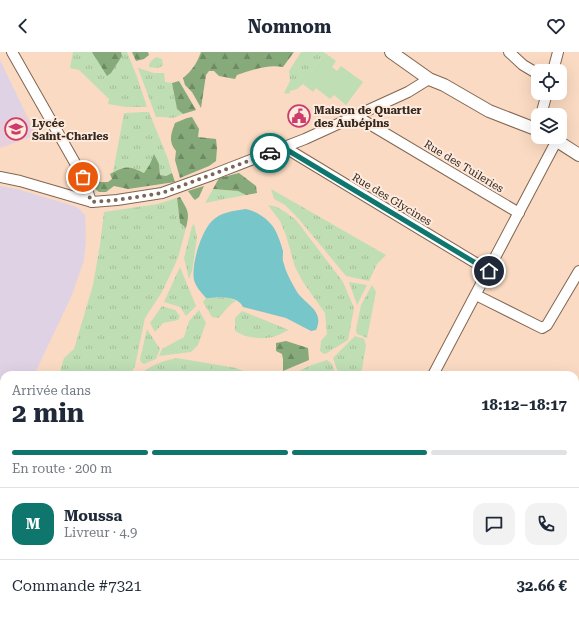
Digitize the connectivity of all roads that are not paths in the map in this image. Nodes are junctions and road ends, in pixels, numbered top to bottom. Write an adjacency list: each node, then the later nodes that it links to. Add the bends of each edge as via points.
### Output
1 (12, 52): 15 (street, via 83,177)
2 (391, 52): 7 (street)
3 (509, 52): 6 (street)
4 (558, 52): 5 (street)
5 (555, 64)
6 (531, 70)
7 (429, 79): 8 (street, via 408,92); 9 (street, via 489,111)
8 (356, 116): 12 (street); 16 (street, Rue des Tuileries)
9 (531, 126)
10 (552, 144): 16 (street)
11 (562, 144): 13 (street)
12 (284, 148): 15 (street, via 162,193); 17 (street, Rue des Glycines)
13 (579, 154)
14 (0, 177): 15 (street)
15 (92, 202)
16 (519, 213): 17 (street)
17 (489, 271): 19 (street)
18 (579, 271): 19 (street, via 547,325 542,328)
19 (476, 295): 20 (street)
20 (435, 371)

